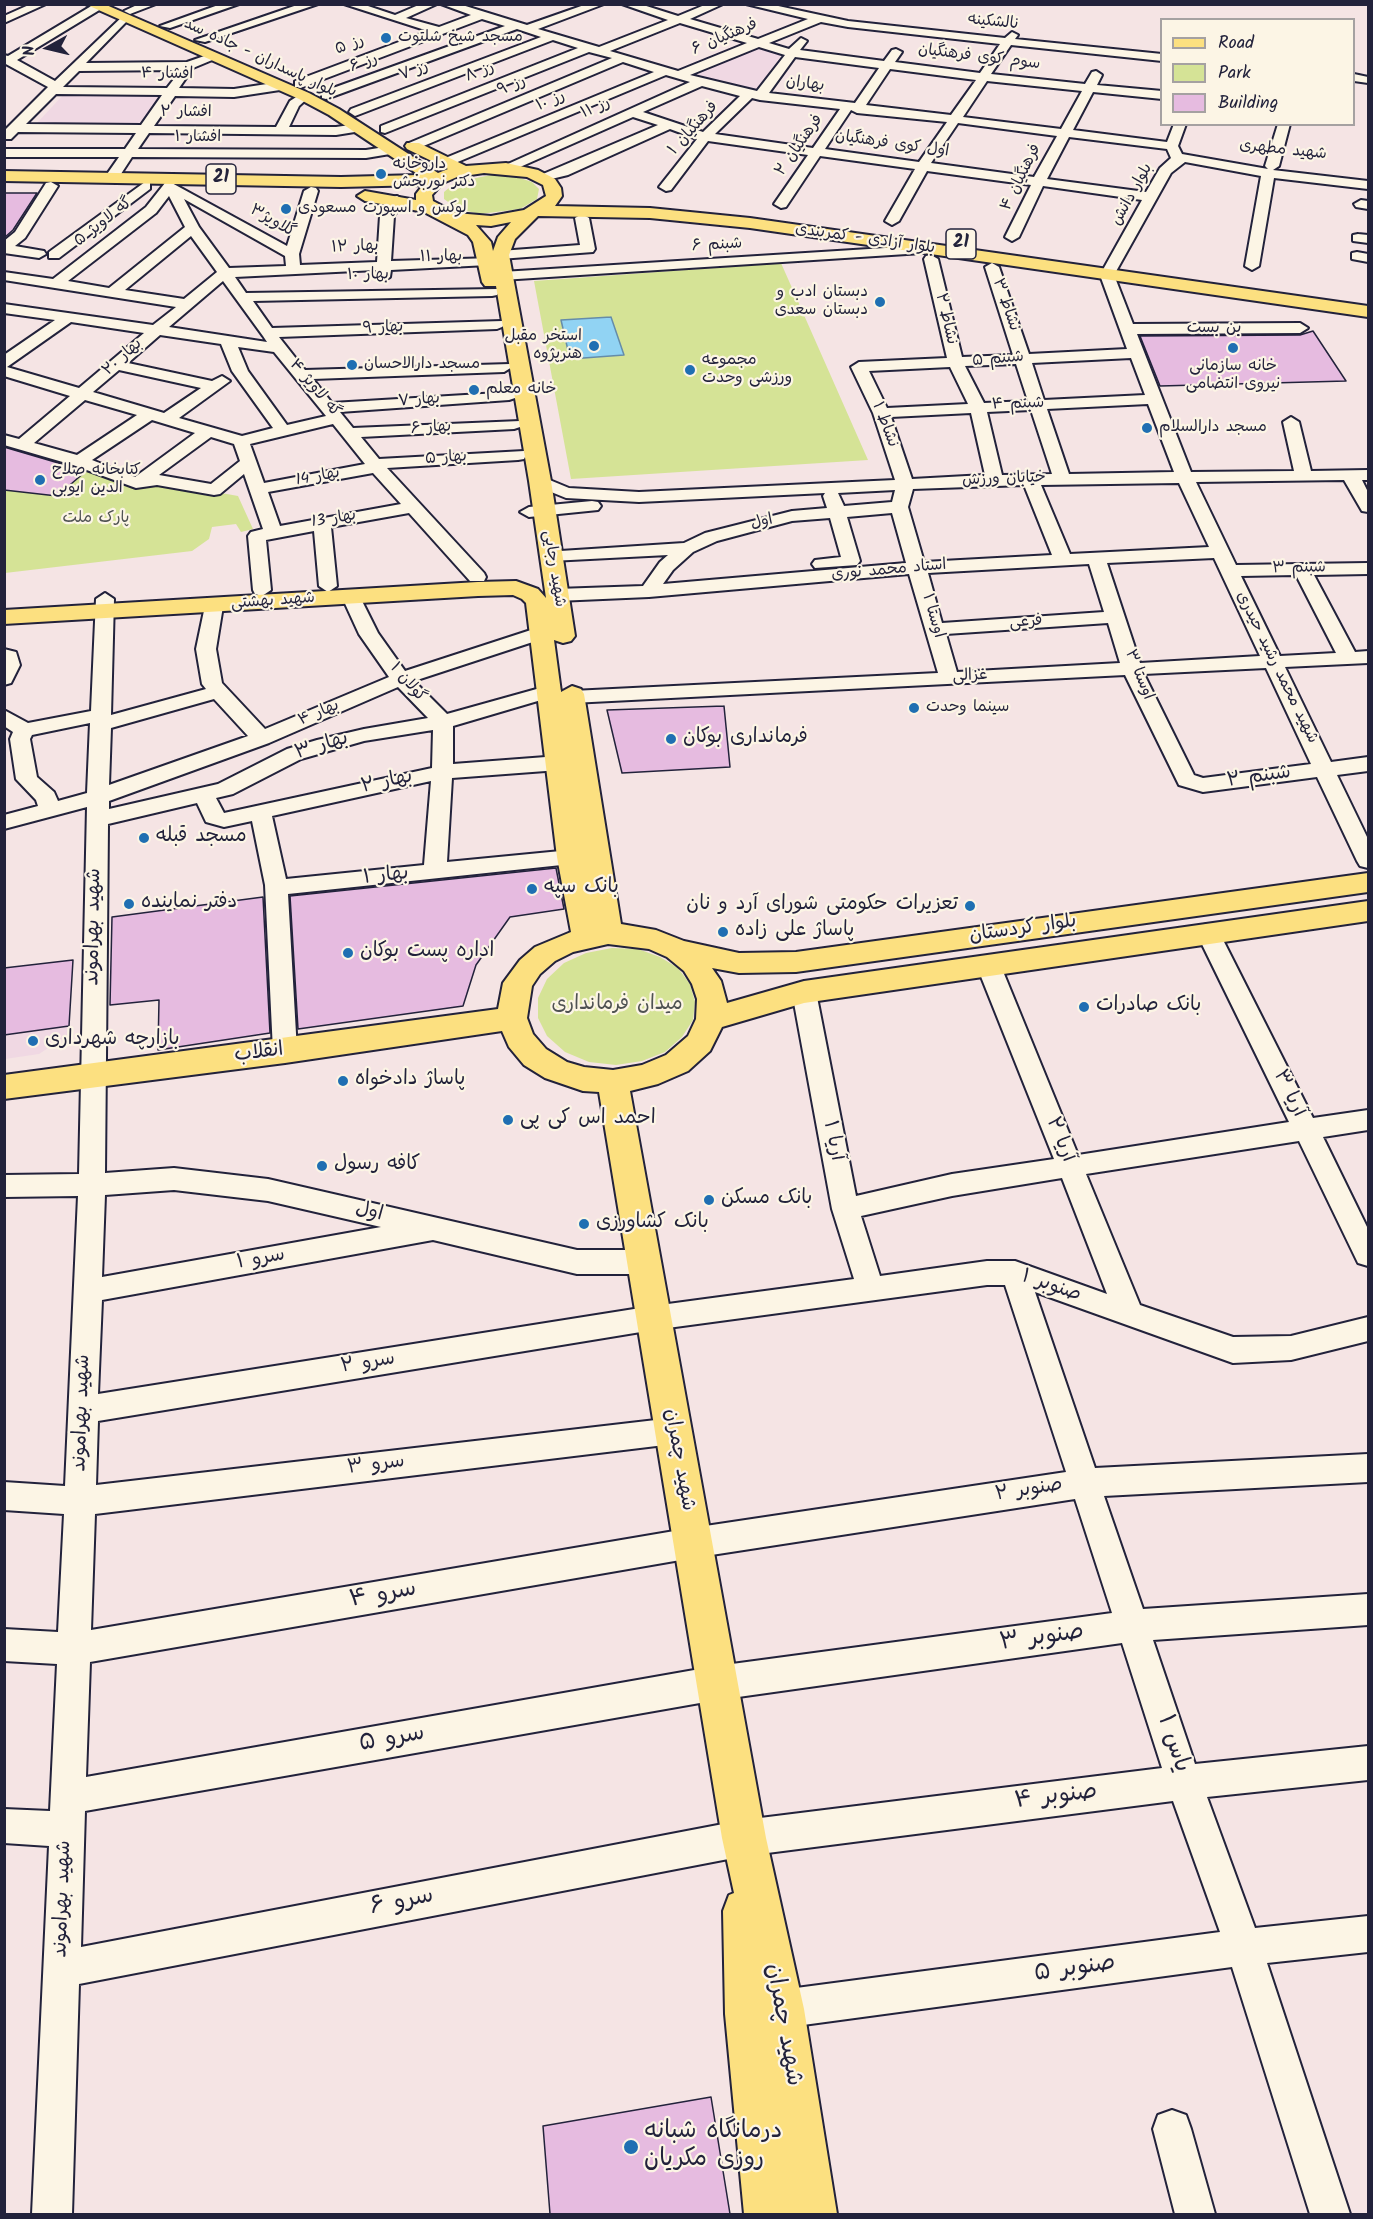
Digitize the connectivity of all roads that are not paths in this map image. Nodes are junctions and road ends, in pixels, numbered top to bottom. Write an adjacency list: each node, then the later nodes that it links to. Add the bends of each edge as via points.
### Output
1 (41, 4): 20 (street)
2 (114, 4): 16 (main road, بلوار پاسداران - جاده سد)
3 (151, 4): 16 (street)
4 (234, 4): 22 (street)
5 (313, 4): 30 (street)
6 (349, 4): 18 (street)
7 (432, 4): 18 (street)
8 (446, 4): 15 (street, بهاران)
9 (598, 4): 23 (street, رز ۶)
10 (627, 4): 21 (street, سوم کوی فرهنگیان)
11 (718, 4): 21 (street, رز ۸)
12 (751, 4): 19 (street, نالشکینه)
13 (788, 4): 17 (street, نالشکینه)
14 (94, 6): 16 (main road, بلوار پاسداران - جاده سد); 39 (street)
15 (480, 10): 23 (street, بهاران); 25 (street, رز ۵)
16 (131, 11): 22 (main road, بلوار پاسداران - جاده سد); 24 (main road, بلوار پاسداران - جاده سد); 27 (street)
17 (832, 13): 19 (street, فرهنگیان ۶); 29 (street, نالشکینه)
18 (395, 19): 25 (street)
19 (817, 19): 26 (street, نالشکینه); 31 (street, فرهنگیان ۶); 35 (street, فرهنگیان ۱)
20 (4, 20)
21 (675, 20): 31 (street, سوم کوی فرهنگیان); 32 (street, رز ۸)
22 (166, 26): 30 (main road, بلوار پاسداران - جاده سد)
23 (521, 27): 28 (street, بهاران); 52 (street, رز ۶)
24 (149, 29): 27 (street); 38 (main road, بلوار پاسداران - جاده سد)
25 (437, 30): 50 (street, رز ۵)
26 (915, 31): 29 (street, نالشکینه); 40 (street, فرهنگیان ۲)
27 (104, 36): 42 (street)
28 (551, 37): 32 (street, بهاران); 56 (street, رز ۷)
29 (1010, 38): 33 (street, نالشکینه); 34 (street, نالشکینه); 45 (street)
30 (201, 40): 38 (main road, بلوار پاسداران - جاده سد)
31 (754, 42): 35 (street, سوم کوی فرهنگیان); 44 (street, فرهنگیان ۶)
32 (593, 50): 36 (street, بهاران); 65 (street, رز ۸)
33 (1160, 51)
34 (1106, 52): 37 (street, نالشکینه); 49 (street, فرهنگیان ۴)
35 (792, 53): 40 (street, سوم کوی فرهنگیان); 53 (street, فرهنگیان ۱)
36 (623, 58): 43 (street, بهاران); 70 (street, رز ۹)
37 (1160, 58)
38 (226, 59): 41 (street); 47 (main road, بلوار پاسداران - جاده سد); 50 (main road, بلوار پاسداران - جاده سد)
39 (6, 63): 48 (street)
40 (886, 63): 45 (street, سوم کوی فرهنگیان); 55 (street, فرهنگیان ۲)
41 (189, 66): 42 (street); 51 (street)
42 (76, 67): 48 (street)
43 (666, 71): 44 (street, بهاران); 76 (street, رز ۱۰)
44 (679, 75): 46 (street, بهاران)
45 (983, 77): 49 (street, سوم کوی فرهنگیان); 59 (street)
46 (701, 82): 53 (street, بهاران); 57 (street, رز ۱۱)
47 (280, 86): 50 (main road, بلوار پاسداران - جاده سد); 51 (street, افشار ۴, via 232,98)
48 (54, 88): 51 (street, افشار ۴); 67 (street)
49 (1089, 88): 54 (street, سوم کوی فرهنگیان); 68 (street, فرهنگیان ۴)
50 (301, 90): 52 (main road, بلوار پاسداران - جاده سد); 63 (main road, بلوار پاسداران - جاده سد); 66 (street)
51 (169, 91): 64 (street)
52 (326, 95): 56 (main road, بلوار پاسداران - جاده سد)
53 (755, 95): 55 (street, بهاران); 69 (street, فرهنگیان ۱)
54 (1160, 95)
55 (852, 108): 59 (street, بهاران); 72 (street, فرهنگیان ۲)
56 (355, 111): 65 (main road, بلوار پاسداران - جاده سد)
57 (632, 112): 60 (street, اول کوی فرهنگیان); 78 (street, رز ۱۱)
58 (4, 118): 67 (street, افشار ۲)
59 (953, 121): 68 (street, بهاران); 77 (street)
60 (669, 125): 69 (street, اول کوی فرهنگیان); 85 (street, via 563,172)
61 (1180, 126): 73 (street)
62 (1283, 126): 79 (street)
63 (357, 128): 66 (street, افشار ۲); 71 (main road, بلوار پاسداران - جاده سد)
64 (145, 129): 66 (street, افشار ۲, via 217,125); 67 (street, افشار ۲); 75 (street)
65 (385, 129): 70 (main road, بلوار پاسداران - جاده سد)
66 (281, 130)
67 (11, 131)
68 (1063, 134): 73 (street, بهاران); 86 (street, فرهنگیان ۴)
69 (705, 137): 72 (street, اول کوی فرهنگیان); 92 (street, فرهنگیان ۱)
70 (414, 146): 76 (main road, بلوار پاسداران - جاده سد)
71 (391, 150): 75 (street, افشار ۱, via 366,154); 84 (main road, بلوار پاسداران - جاده سد)
72 (816, 152): 77 (street, اول کوی فرهنگیان); 98 (street, فرهنگیان ۲)
73 (1175, 152): 79 (street, بهاران, via 1194,159); 80 (street, بلوار دانش); 96 (street, بلوار دانش)
74 (4, 153): 75 (street, افشار ۱)
75 (127, 154): 82 (street)
76 (456, 166): 78 (main road, 21); 84 (main road, 21)
77 (923, 166): 86 (street, اول کوی فرهنگیان); 104 (street)
78 (506, 168): 85 (main road, 21)
79 (1270, 170): 83 (street, شهید مطهری); 88 (street); 112 (street)
80 (1180, 175)
81 (4, 176): 82 (main road, 21)
82 (112, 177): 84 (main road, 21)
83 (1368, 178)
84 (437, 180): 99 (main road, via 424,194)
85 (548, 183): 94 (main road, 21); 101 (main road, via 554,196)
86 (1038, 183): 96 (street, اول کوی فرهنگیان); 107 (street, فرهنگیان ۴)
87 (4, 185): 89 (main road, 21)
88 (1368, 185)
89 (51, 186): 90 (main road, 21); 109 (street, via 20,235)
90 (145, 186): 91 (main road, 21); 109 (street, via 46,254)
91 (170, 186): 93 (main road, 21); 105 (street, گه لاویژ ۴); 106 (street, گلاویژ۳); 120 (street, گه لاویژ ۵, via 151,210)
92 (666, 187)
93 (311, 191): 97 (main road, 21); 111 (street)
94 (576, 192)
95 (599, 195): 100 (main road, بلوار آزادی - کمربندی / 21)
96 (1152, 197): 118 (street, بلوار دانش)
97 (397, 200): 99 (main road, 21); 115 (street, via 387,216)
98 (781, 204)
99 (430, 208): 102 (main road, 21)
100 (653, 208): 101 (main road, بلوار آزادی - کمربندی / 21); 110 (main road, بلوار آزادی - کمربندی / 21); 118 (main road, بلوار آزادی - کمربندی / 21)
101 (533, 213): 102 (main road, 21, via 491,221); 116 (main road, via 507,237)
102 (453, 218): 116 (main road, شهید رجایی, via 474,231)
103 (582, 218): 116 (street, via 588,249)
104 (892, 221)
105 (192, 228): 108 (street, گه لاویژ ۴); 121 (street)
106 (256, 234): 108 (street); 111 (street, گلاویژ۳)
107 (1012, 237)
108 (204, 244): 117 (street, گه لاویژ ۴)
109 (4, 249)
110 (932, 254): 116 (street, شبنم ۶); 118 (main road, بلوار آزادی - کمربندی / 21); 138 (street, نشاط ۲)
111 (292, 261): 114 (street, بهار ۱۲); 117 (street, بهار ۱۲)
112 (1252, 266)
113 (992, 267): 136 (street, نشاط ۳)
114 (320, 268): 115 (street, بهار ۱۱, via 352,276)
115 (384, 271): 116 (street, بهار ۱۱)
116 (495, 272): 122 (street, بهار ۱۰); 128 (main road, شهید رجایی); 173 (main road, شهید رجایی)
117 (224, 273): 122 (street, گه لاویژ ۴); 124 (street, بهار ۲۰)
118 (1118, 273): 123 (main road, بلوار آزادی - کمربندی / 21); 126 (main road, بلوار آزادی - کمربندی / 21); 130 (street, شهید محمد رشید حیدری)
119 (4, 276): 120 (street)
120 (56, 284): 121 (street)
121 (113, 292): 124 (street)
122 (244, 297): 132 (street, گه لاویژ ۴)
123 (1368, 302)
124 (188, 303): 131 (street, بهار ۲۰)
125 (4, 308): 127 (street)
126 (1368, 311)
127 (69, 317): 131 (street); 137 (street)
128 (497, 324): 132 (street, بهار ۹); 140 (main road, شهید رجایی)
129 (1299, 328): 130 (street, بن بست)
130 (1128, 330): 135 (street, شهید محمد رشید حیدری)
131 (153, 331): 133 (street); 139 (street, بهار ۲۰)
132 (268, 333): 134 (street, گه لاویژ ۴)
133 (228, 342): 134 (street); 143 (street)
134 (279, 348): 144 (street, گه لاویژ ۴)
135 (1137, 353): 136 (street, شبنم ۵); 148 (street, شهید محمد رشید حیدری)
136 (1023, 357): 138 (street, شبنم ۵); 149 (street, نشاط ۳)
137 (4, 363)
138 (956, 364): 141 (street, شبنم ۵); 150 (street, نشاط ۲)
139 (116, 365): 145 (street); 146 (street, بهار ۲۰)
140 (504, 367): 144 (street); 147 (main road, شهید رجایی)
141 (859, 367): 152 (street, نشاط ۱)
142 (4, 371): 146 (street)
143 (240, 371): 145 (street); 156 (street)
144 (302, 375): 151 (street, گه لاویژ ۴)
145 (214, 386): 153 (street)
146 (82, 395): 153 (street); 161 (street, بهار ۲۰)
147 (509, 395): 151 (street, بهار ۷); 155 (main road, شهید رجایی)
148 (1155, 399): 149 (street, شبنم ۴); 169 (street, شهید محمد رشید حیدری)
149 (1039, 404): 150 (street, شبنم ۴); 170 (street, نشاط ۳)
150 (977, 406): 152 (street, شبنم ۴); 172 (street, نشاط ۲)
151 (333, 413): 156 (street, بهار ۷); 158 (street, گه لاویژ ۴)
152 (881, 413): 175 (street, نشاط ۱)
153 (157, 417): 157 (street); 163 (street)
154 (1291, 422): 166 (street)
155 (514, 424): 158 (street, بهار ۶); 162 (main road, شهید رجایی)
156 (283, 430): 160 (street, بهار ۷)
157 (207, 432): 160 (street); 174 (street)
158 (349, 433): 165 (street, گه لاویژ ۴)
159 (4, 440): 161 (street)
160 (241, 441): 164 (street)
161 (22, 444): 163 (street)
162 (518, 454): 165 (street, بهار ۵); 182 (main road, شهید رجایی)
163 (79, 461): 174 (street)
164 (249, 462): 174 (street, via 214,490 157,480); 177 (street)
165 (375, 465): 177 (street, بهار 14); 179 (street, گه لاویژ ۴)
166 (1303, 475): 167 (street, خیابان ورزش); 169 (street, خیابان ورزش)
167 (1350, 475): 168 (street, خیابان ورزش); 181 (street)
168 (1368, 475)
169 (1184, 476): 170 (street, خیابان ورزش); 187 (street, شهید محمد رشید حیدری)
170 (1062, 478): 171 (street, خیابان ورزش)
171 (1030, 479): 172 (street, خیابان ورزش); 189 (street)
172 (995, 480): 175 (street, خیابان ورزش)
173 (540, 481): 178 (street, خیابان ورزش, via 566,493); 182 (main road, شهید رجایی)
174 (136, 483)
175 (905, 485): 176 (street, خیابان ورزش); 180 (street)
176 (829, 487): 178 (street, خیابان ورزش); 183 (street)
177 (258, 489): 185 (street)
178 (639, 497): 182 (street, خیابان ورزش, via 621,503)
179 (412, 507): 184 (street, بهار 13); 196 (street, گه لاویژ ۴)
180 (899, 507): 183 (street, اول); 192 (street, اوستا ۱)
181 (1368, 507)
182 (537, 511): 190 (main road, شهید رجایی)
183 (838, 511): 186 (street, اول, via 761,522); 191 (street, via 851,561)
184 (322, 522): 185 (street, بهار 13); 197 (street)
185 (265, 534): 198 (street)
186 (687, 548): 190 (street); 199 (street, اول, via 666,566)
187 (1220, 552): 188 (street, استاد محمد نوری); 195 (street, شهید محمد رشید حیدری)
188 (1096, 558): 189 (street, استاد محمد نوری); 206 (street, اوستا ۳)
189 (1064, 559): 192 (street, استاد محمد نوری)
190 (535, 564): 196 (main road, شهید رجایی); 201 (main road, شهید رجایی)
191 (784, 567)
192 (918, 568): 199 (street, استاد محمد نوری); 207 (street, اوستا ۱)
193 (1368, 568): 194 (street, شبنم ۳)
194 (1302, 569): 195 (street, شبنم ۳); 210 (street)
195 (1230, 571): 212 (street, شهید محمد رشید حیدری)
196 (488, 577): 197 (main road, شهید بهشتی); 201 (main road, via 531,580 548,588)
197 (328, 586): 198 (main road, شهید بهشتی)
198 (262, 590): 203 (main road, شهید بهشتی)
199 (649, 591): 201 (street, استاد محمد نوری)
200 (351, 597): 201 (main road, شهید بهشتی, via 516,588); 204 (main road, شهید بهشتی); 216 (street, گولان ۱, via 369,634)
201 (551, 599): 208 (main road, شهید رجایی); 218 (main road, شهید رجایی)
202 (4, 605): 203 (main road, شهید بهشتی)
203 (104, 605): 204 (main road, شهید بهشتی); 205 (main road, شهید بهشتی); 220 (street, شهید بهراموند)
204 (214, 606): 217 (street, via 206,649)
205 (4, 617)
206 (1117, 617): 207 (street, فرعی); 213 (street, اوستا ۳)
207 (936, 629): 214 (street, اوستا ۱)
208 (541, 633): 216 (street, بهار ۴); 218 (main road, شهید رجایی)
209 (4, 656): 215 (street, via 9,656 10,665)
210 (1348, 657): 211 (street, غزالی); 212 (street, غزالی)
211 (1368, 657)
212 (1274, 662): 213 (street, غزالی); 226 (street, شهید محمد رشید حیدری)
213 (1132, 669): 214 (street, غزالی); 228 (street, اوستا ۳, via 1186,780)
214 (949, 678): 218 (street, غزالی)
215 (4, 679)
216 (401, 679): 221 (street, گولان ۱); 223 (street, بهار ۴)
217 (218, 692): 220 (street); 223 (street)
218 (562, 694): 221 (street, بهار ۳); 224 (main road, شهید رجایی); 241 (main road, شهید رجایی)
219 (4, 716): 222 (street)
220 (101, 720): 222 (street); 230 (street, شهید بهراموند)
221 (442, 722): 227 (street); 229 (street, بهار ۳, via 364,735 304,751 225,789)
222 (24, 730): 232 (street, via 20,740 27,779 46,797)
223 (262, 738): 230 (street, بهار ۴)
224 (559, 763): 227 (street, بهار ۲); 234 (main road, شهید رجایی)
225 (1368, 764): 226 (street, شبنم ۲)
226 (1324, 769): 228 (street, شبنم ۲); 235 (street, شهید محمد رشید حیدری)
227 (442, 772): 231 (street, بهار ۲); 236 (street)
228 (1194, 784)
229 (204, 794): 230 (street, بهار ۳); 231 (street, بهار ۲, via 218,820)
230 (98, 808): 232 (street); 249 (street, شهید بهراموند)
231 (260, 810): 238 (street)
232 (50, 811): 233 (street)
233 (4, 822)
234 (571, 857): 236 (street, بهار ۱); 241 (main road, شهید رجایی)
235 (1368, 861)
236 (435, 872): 238 (street, بهار ۱, via 289,887)
237 (1368, 882): 243 (main road, بلوار کردستان)
238 (276, 885): 248 (street)
239 (1368, 911): 240 (main road, بلوار کردستان)
240 (1208, 932): 244 (main road, بلوار کردستان); 253 (street, آریا ۳)
241 (597, 935): 242 (main road, via 633,935); 246 (main road, via 545,954 530,967 518,983)
242 (677, 950): 243 (main road, بلوار کردستان, via 739,963); 247 (main road, via 706,981 712,999)
243 (796, 962): 245 (main road)
244 (988, 964): 245 (main road, بلوار کردستان); 254 (street, آریا ۲)
245 (804, 992): 247 (main road, بلوار کردستان); 257 (street, آریا ۱)
246 (512, 1018): 248 (main road, انقلاب); 250 (main road, via 520,1038 535,1057 556,1070 584,1079)
247 (711, 1019): 250 (main road, via 699,1043 677,1063 646,1076)
248 (285, 1051): 249 (main road, انقلاب)
249 (93, 1074): 251 (main road, انقلاب); 255 (street, شهید بهراموند)
250 (613, 1082): 260 (main road, شهید چمران)
251 (4, 1087)
252 (1368, 1120): 253 (street)
253 (1306, 1130): 254 (street); 259 (street, آریا ۳)
254 (1070, 1168): 257 (street, via 952,1185); 264 (street, آریا ۲)
255 (92, 1185): 256 (street, اول); 258 (street, اول, via 174,1179 268,1190); 263 (street, شهید بهراموند)
256 (4, 1186)
257 (845, 1209): 262 (street, آریا ۱)
258 (434, 1230): 260 (street, اول, via 578,1262); 263 (street, سرو ۱)
259 (1368, 1255)
260 (644, 1262): 265 (main road, شهید چمران)
261 (1016, 1273): 262 (street, صنوبر ۱); 264 (street, صنوبر ۱); 270 (street, یاس ۱)
262 (870, 1286): 265 (street, صنوبر ۱)
263 (88, 1291): 267 (street, شهید بهراموند)
264 (1130, 1315): 266 (street, صنوبر ۱, via 1233,1350 1291,1348)
265 (653, 1318): 267 (street, سرو ۲); 268 (main road, شهید چمران)
266 (1368, 1329)
267 (83, 1410): 272 (street, شهید بهراموند)
268 (673, 1431): 272 (street, سرو ۳); 273 (main road, شهید چمران)
269 (1368, 1468): 270 (street, صنوبر ۲)
270 (1085, 1483): 273 (street, صنوبر ۲); 275 (street, یاس ۱)
271 (4, 1496): 272 (street, سرو ۳)
272 (80, 1501): 277 (street, شهید بهراموند)
273 (692, 1543): 277 (street, سرو ۴); 278 (main road, شهید چمران)
274 (1368, 1609): 275 (street, صنوبر ۳)
275 (1133, 1626): 278 (street, صنوبر ۳); 280 (street, یاس ۱)
276 (4, 1645): 277 (street, سرو ۴)
277 (74, 1649): 281 (street, شهید بهراموند)
278 (717, 1683): 281 (street, سرو ۵); 283 (main road, شهید چمران)
279 (1368, 1763): 280 (street, صنوبر ۴)
280 (1184, 1782): 283 (street, صنوبر ۴); 285 (street, یاس ۱)
281 (68, 1814): 282 (street, سرو ۵); 286 (street, شهید بهراموند)
282 (4, 1826)
283 (744, 1838): 286 (street, سرو ۶); 287 (main road, شهید چمران); 290 (main road, شهید چمران, via 748,2014)
284 (1368, 1934): 285 (street, صنوبر ۵)
285 (1244, 1947): 287 (street, صنوبر ۵); 293 (street, یاس ۱)
286 (62, 1969): 289 (street, شهید بهراموند)
287 (781, 2008): 291 (main road, شهید چمران)
288 (1172, 2129): 292 (street)
289 (52, 2214)
290 (769, 2214)
291 (813, 2214)
292 (1196, 2214)
293 (1330, 2214)

